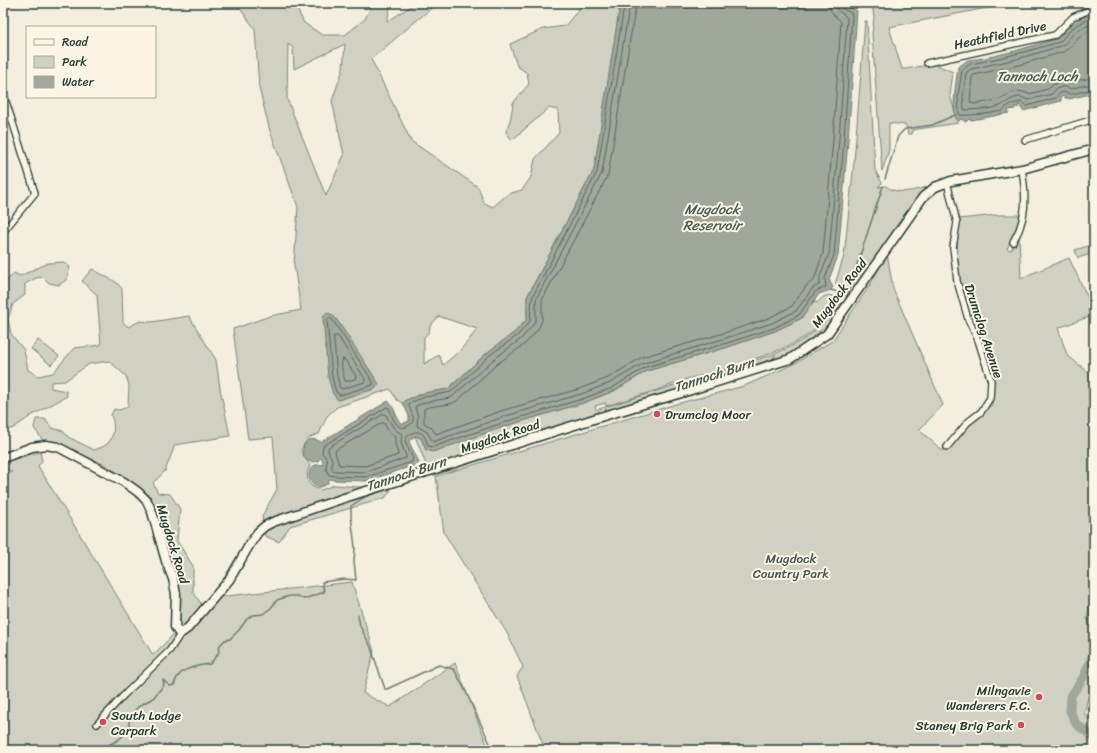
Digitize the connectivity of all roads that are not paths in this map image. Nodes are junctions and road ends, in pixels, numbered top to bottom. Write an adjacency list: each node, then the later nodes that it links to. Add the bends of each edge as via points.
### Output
1 (1094, 11): 2 (street, Heathfield Drive, via 1073,17 1055,35)
2 (927, 63)
3 (3, 92): 9 (street, via 35,193)
4 (1094, 118): 5 (street)
5 (1025, 140)
6 (1094, 149): 7 (street, Mugdock Road)
7 (1022, 169): 8 (street, Mugdock Road); 10 (street, via 1025,206 1020,229)
8 (947, 182): 11 (street, Drumclog Avenue, via 957,223 953,247 956,282 991,381 990,398 981,412 968,422); 13 (street, Mugdock Road, via 935,187 923,197 827,334 790,359 273,522 258,532 229,580)
9 (3, 232)
10 (1013, 242)
11 (947, 447)
12 (3, 458): 13 (street, Mugdock Road, via 32,447 58,447 124,482 147,500 173,579 176,594 175,627 178,633)
13 (181, 633): 14 (street, via 170,650)
14 (97, 724)

